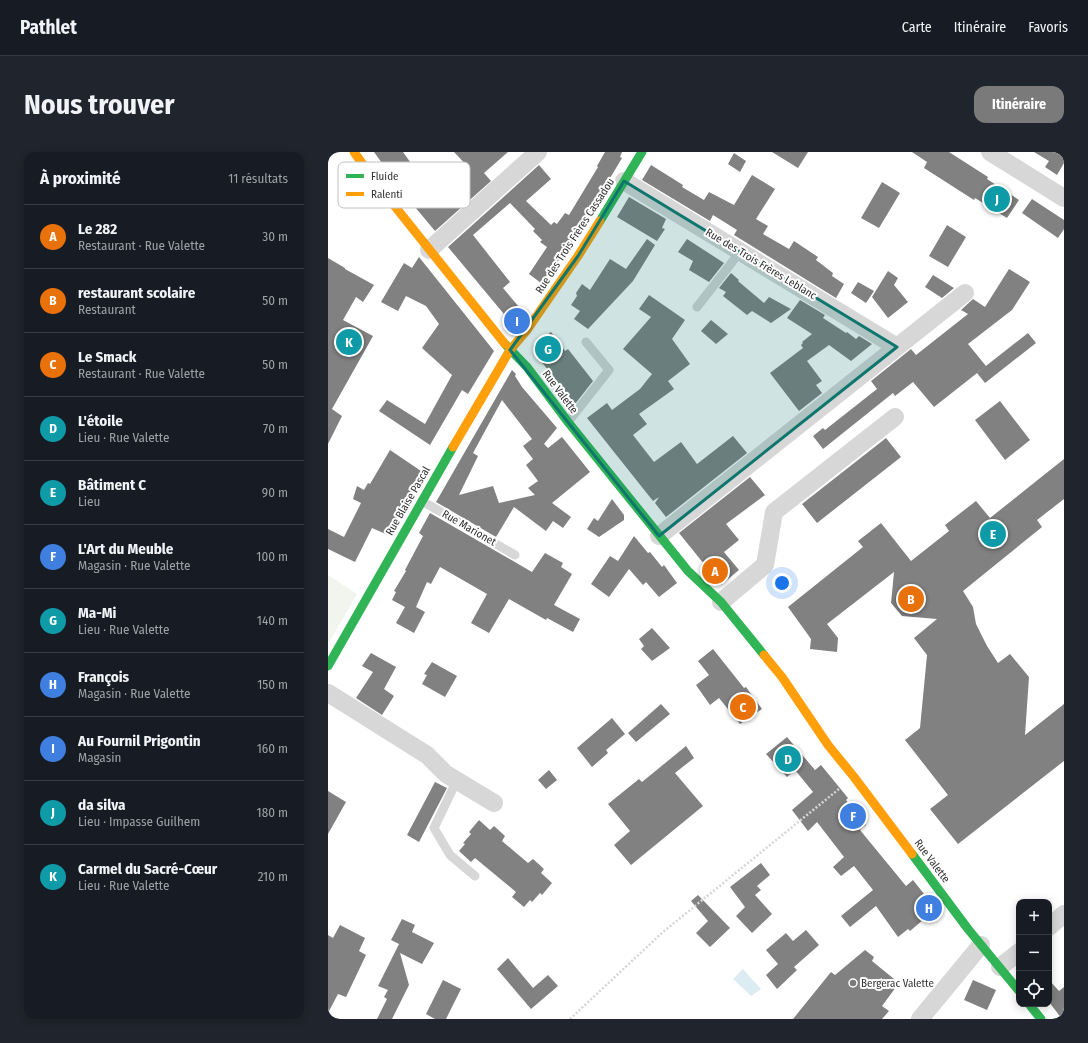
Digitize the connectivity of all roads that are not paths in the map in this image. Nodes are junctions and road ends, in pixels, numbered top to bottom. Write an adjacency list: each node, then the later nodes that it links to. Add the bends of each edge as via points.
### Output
1 (354, 152): 5 (main road, Rue Valette)
2 (538, 152): 9 (street)
3 (642, 152): 6 (main road, Rue des Trois Frères Cassadou)
4 (990, 152): 7 (street)
5 (361, 162)
6 (624, 181): 10 (street, Rue des Trois Frères Leblanc); 15 (main road, Rue des Trois Frères Cassadou, via 578,256 527,330)
7 (1064, 198)
8 (396, 208): 9 (main road, Rue Valette)
9 (429, 250): 15 (main road, Rue Valette)
10 (740, 252): 12 (lane); 14 (street, Rue des Trois Frères Leblanc)
11 (965, 293): 14 (street)
12 (698, 307)
13 (586, 342): 17 (lane, via 609,370)
14 (897, 347): 19 (street)
15 (510, 350): 17 (main road, Rue Valette); 18 (main road, Rue Blaise Pascal)
16 (895, 417): 23 (street, via 774,512 765,564)
17 (568, 422): 19 (main road, Rue Valette)
18 (422, 501): 20 (lane, Rue Marionet); 24 (main road, Rue Blaise Pascal)
19 (659, 536): 21 (main road, Rue Valette)
20 (515, 555)
21 (688, 571): 22 (main road, Rue Valette); 23 (main road, Rue Valette)
22 (702, 597)
23 (721, 602): 27 (main road, Rue Valette, via 782,677)
24 (328, 666)
25 (328, 693): 28 (street, via 427,755 446,774)
26 (794, 711): 27 (main road, Rue Valette)
27 (828, 745): 33 (main road, Rue Valette)
28 (457, 780): 29 (street); 30 (lane, via 434,828 450,855)
29 (494, 803)
30 (475, 876)
31 (1064, 914): 32 (street)
32 (1052, 924)
33 (981, 945): 35 (main road, Rue Valette); 38 (street)
34 (1016, 954): 35 (street)
35 (1000, 967): 36 (main road, Rue Valette)
36 (1016, 987)
37 (1032, 1007): 39 (main road)
38 (920, 1019)
39 (1041, 1019)

